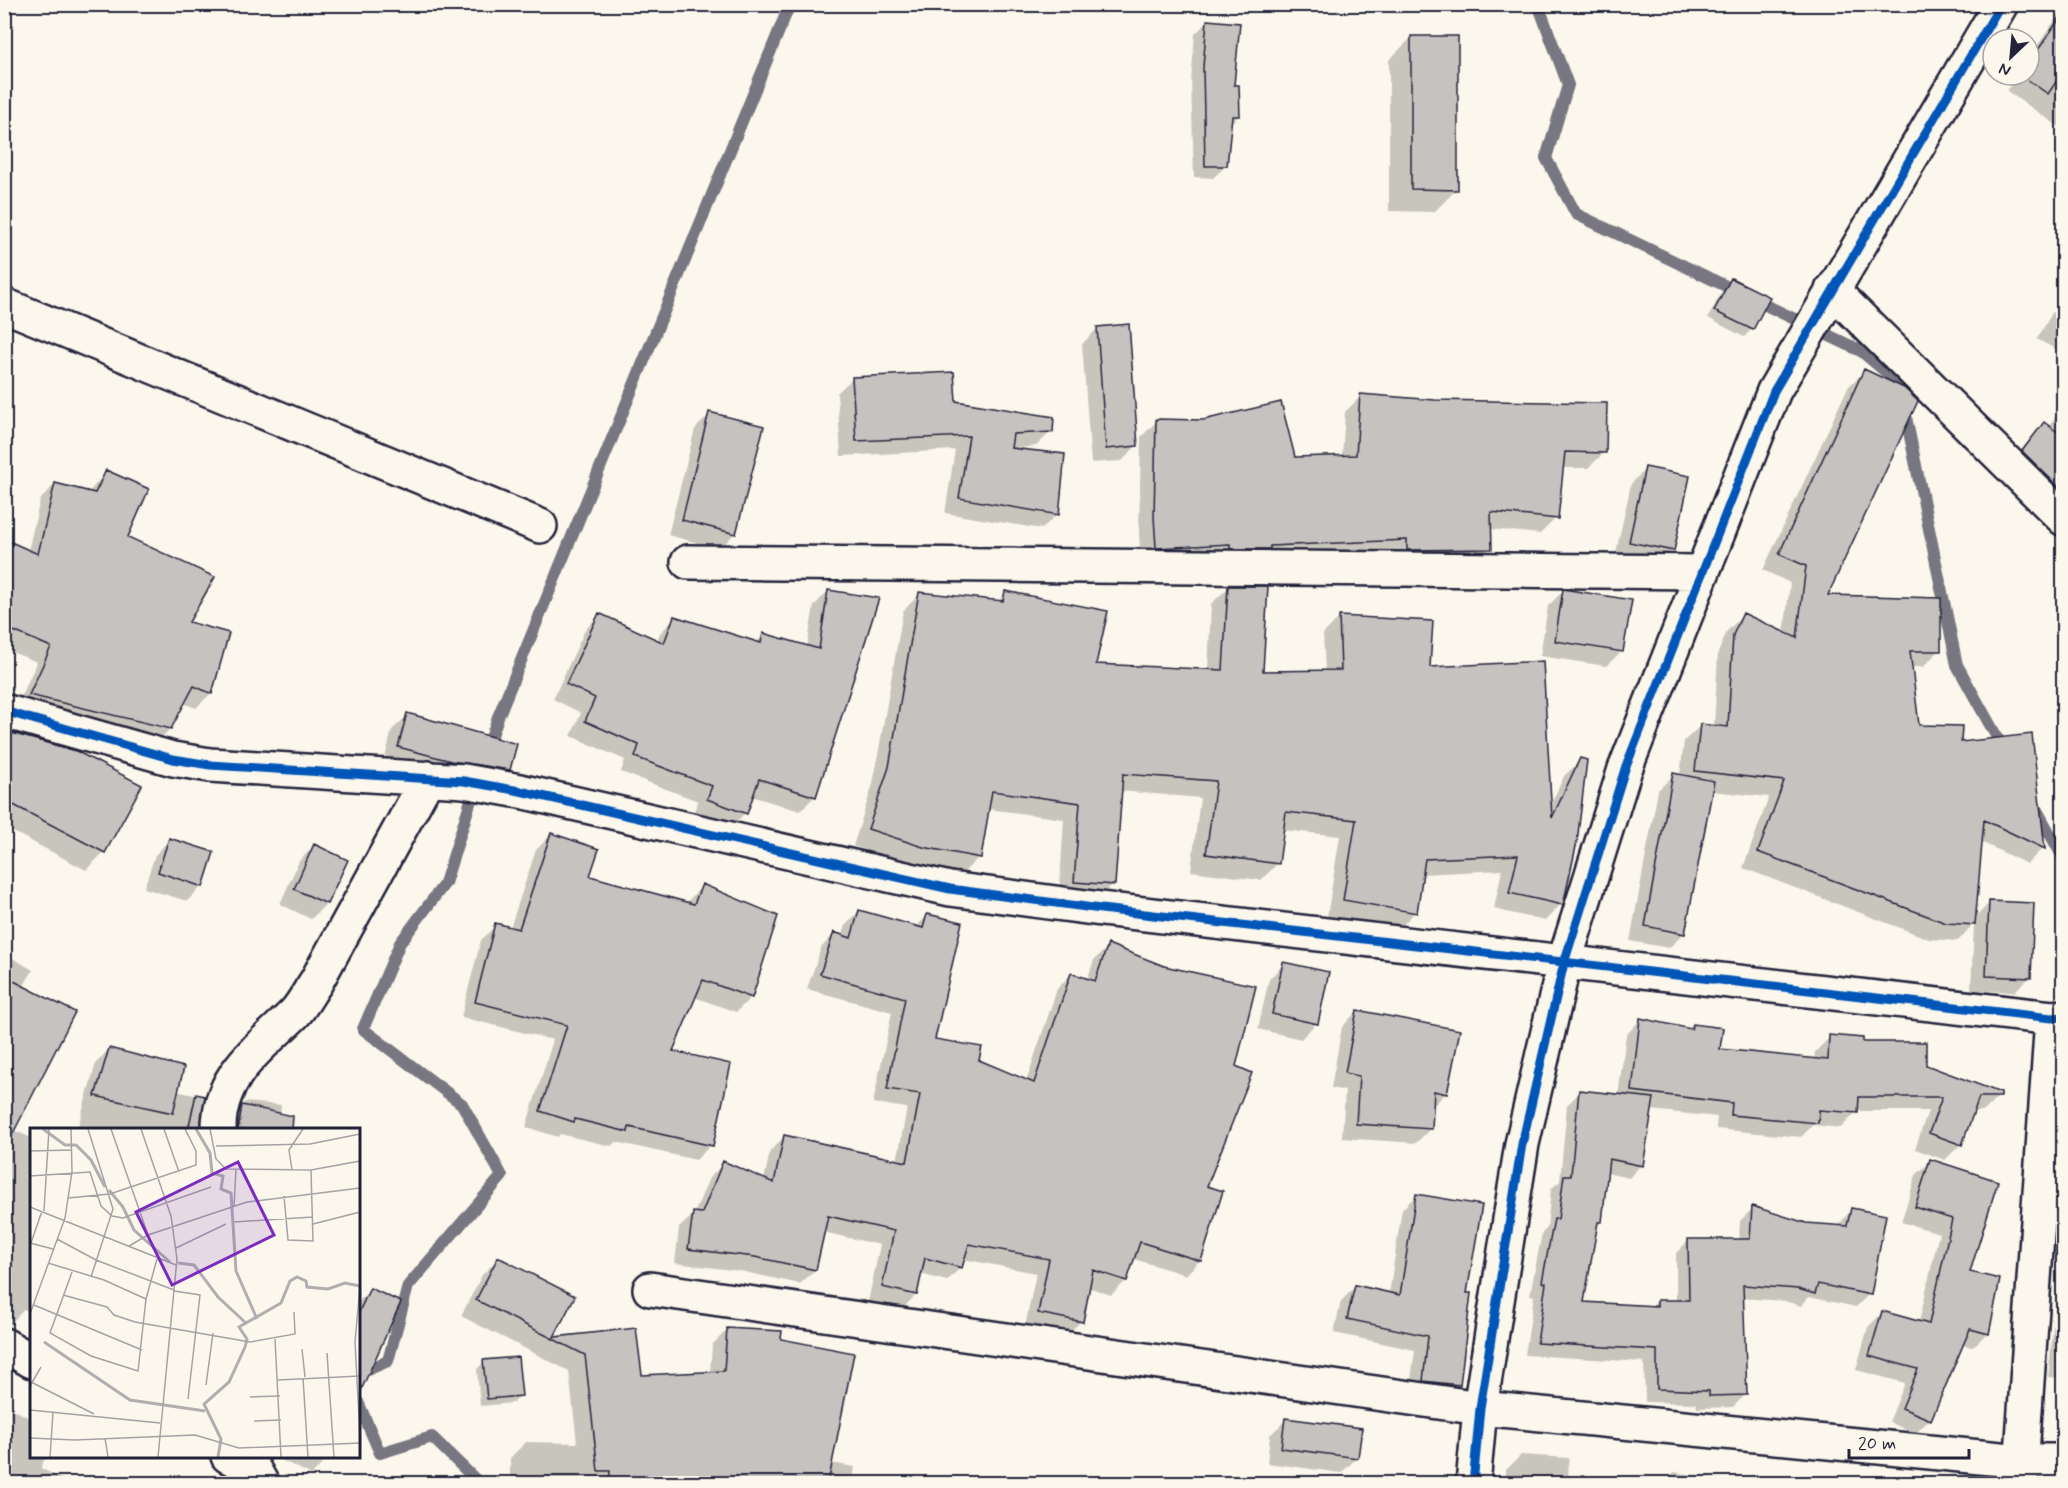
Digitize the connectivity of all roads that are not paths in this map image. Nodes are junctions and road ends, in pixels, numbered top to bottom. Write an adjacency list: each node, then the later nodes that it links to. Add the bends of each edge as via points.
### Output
1 (2001, 4): 2 (street)
2 (1832, 290): 4 (street); 7 (street, via 1774,391)
3 (4, 304): 5 (street)
4 (2064, 519)
5 (540, 526)
6 (688, 561): 7 (street)
7 (1702, 572): 10 (street, via 1625,769)
8 (4, 711): 9 (street, via 173,759 210,765)
9 (428, 778): 10 (street, via 519,791 950,889); 12 (street, via 297,1011 251,1053 228,1083)
10 (1564, 963): 11 (street); 16 (street, via 1522,1144)
11 (2058, 1018): 19 (street)
12 (219, 1128)
13 (650, 1289): 16 (street)
14 (4, 1345): 15 (street)
15 (30, 1360)
16 (1480, 1408): 19 (street); 21 (street)
17 (232, 1458): 20 (street, via 253,1468)
18 (2064, 1461): 19 (street)
19 (2020, 1472)
20 (262, 1484)
21 (1473, 1484)

